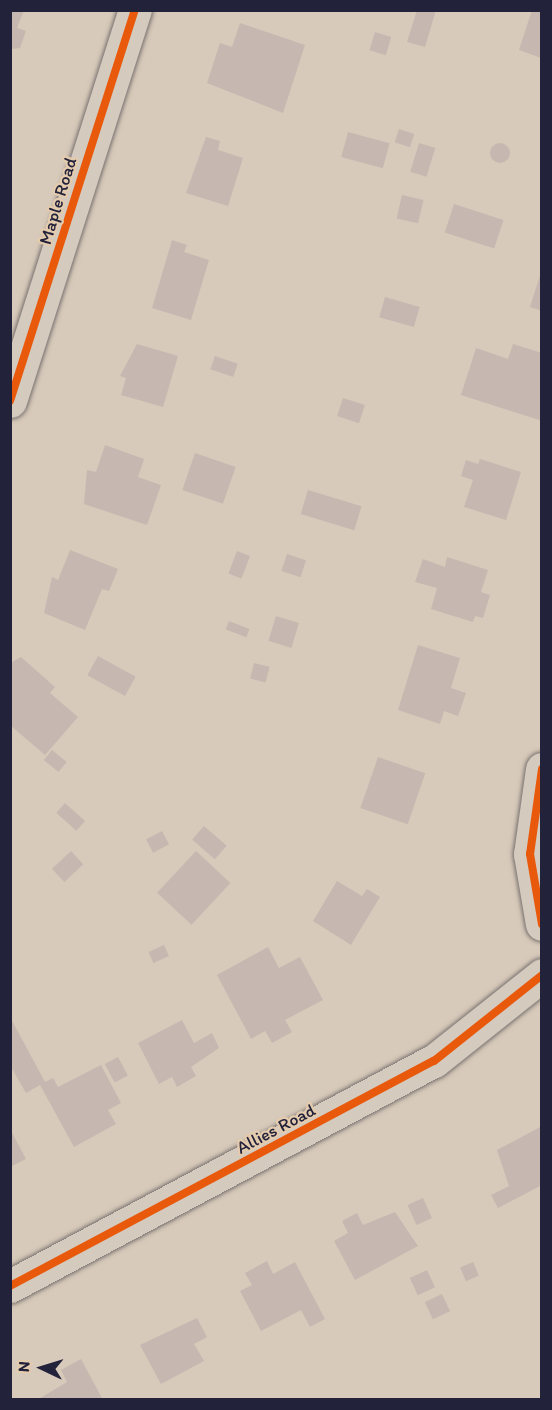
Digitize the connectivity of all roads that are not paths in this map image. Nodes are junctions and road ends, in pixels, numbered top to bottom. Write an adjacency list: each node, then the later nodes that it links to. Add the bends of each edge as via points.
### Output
1 (135, 10): 2 (street, Maple Road)
2 (10, 401)
3 (542, 769): 4 (street, via 530,854)
4 (542, 924)
5 (542, 975): 6 (street, Allies Road, via 434,1061)
6 (10, 1286)

